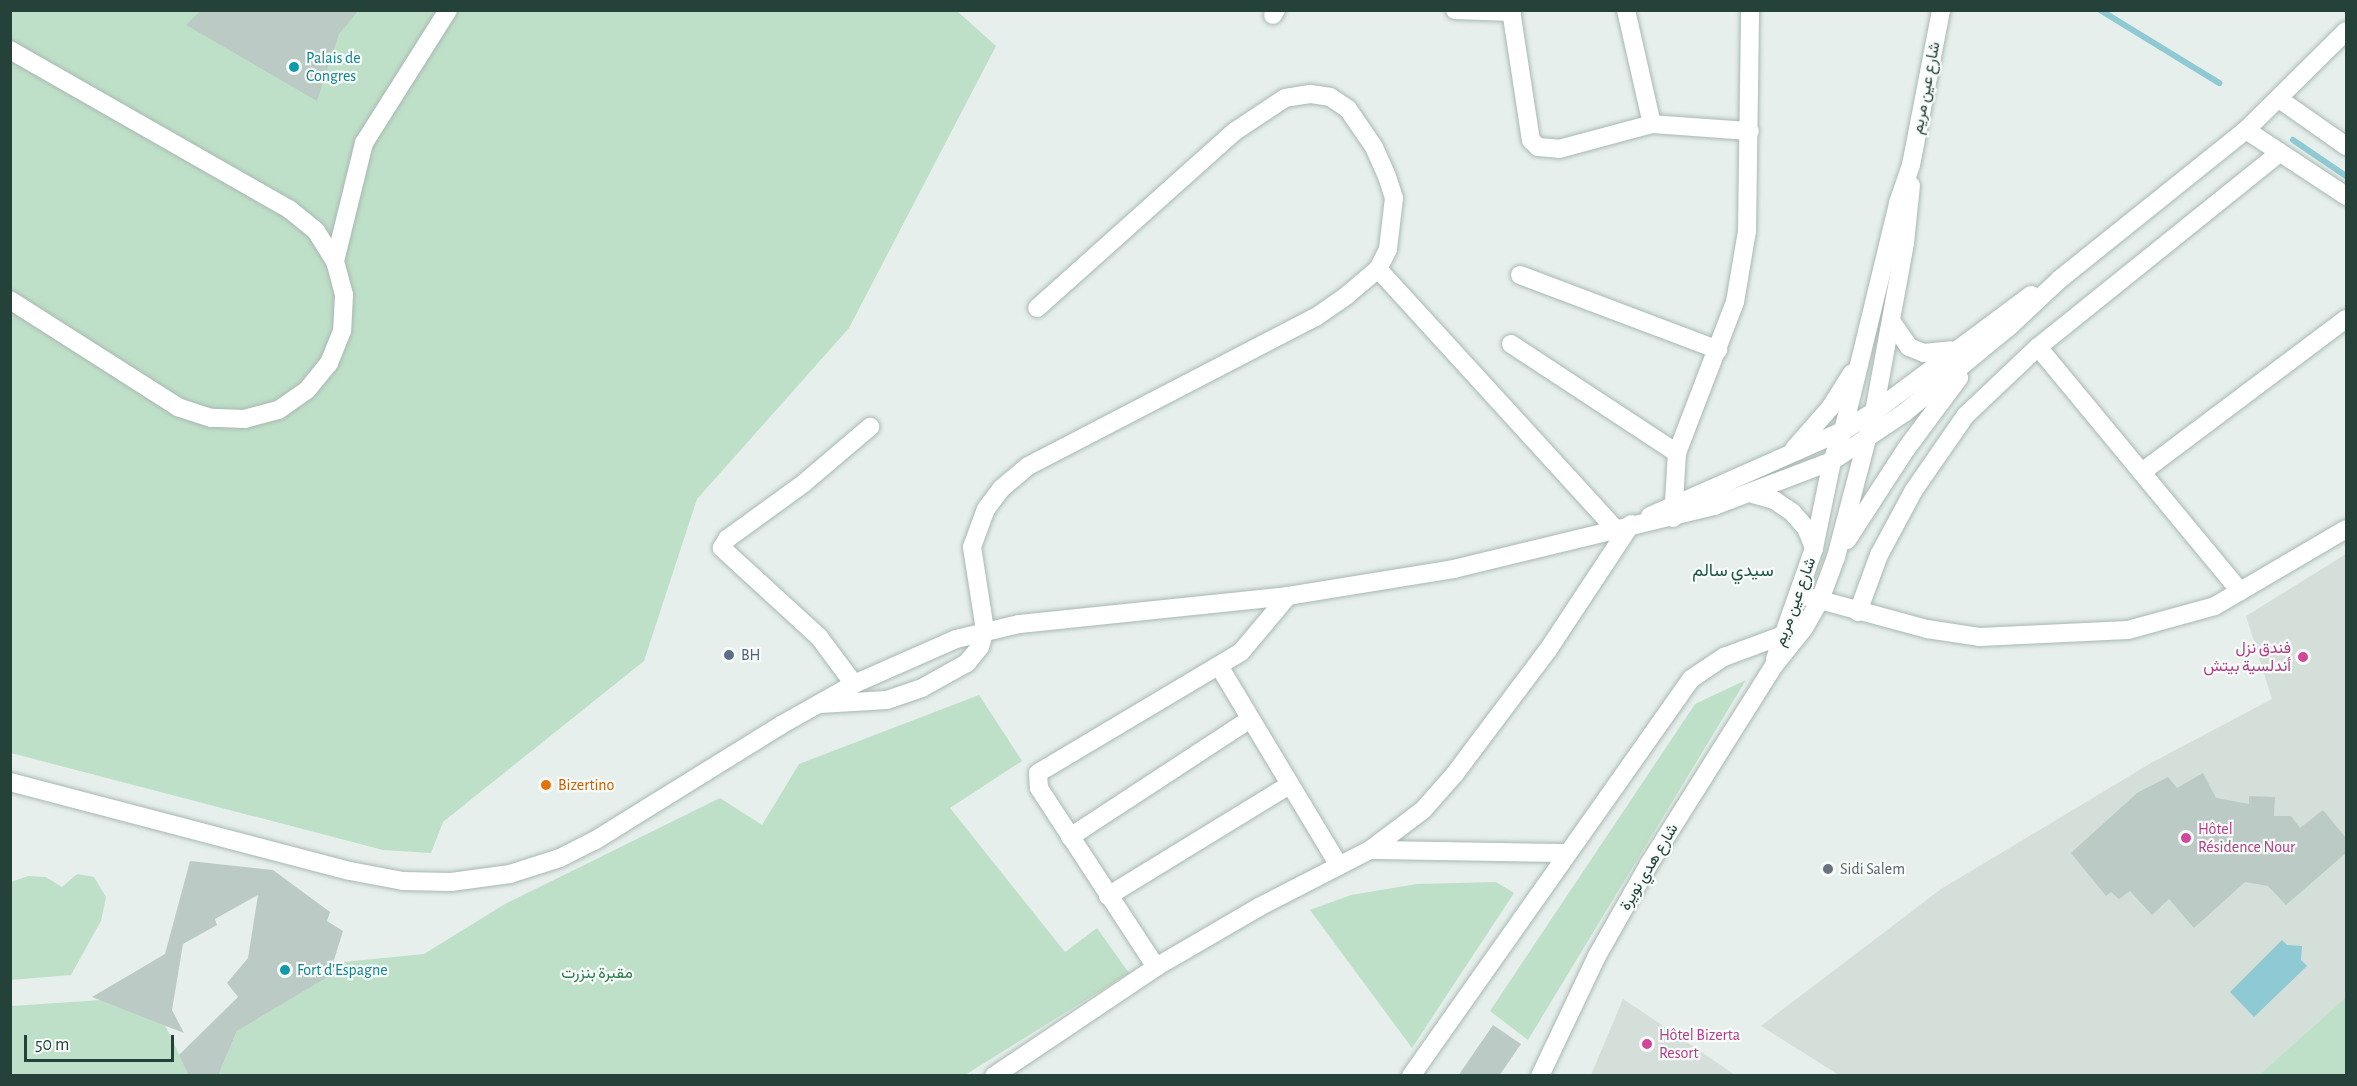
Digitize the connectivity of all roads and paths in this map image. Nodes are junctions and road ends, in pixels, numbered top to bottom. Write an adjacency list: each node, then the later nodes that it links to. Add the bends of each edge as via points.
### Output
1 (448, 10): 17 (street, via 364,143)
2 (1455, 10): 6 (street)
3 (1626, 10): 10 (street)
4 (1750, 10): 12 (street)
5 (1941, 10): 15 (street, شارع عين مريم)
6 (1511, 11): 10 (street, via 1531,140 1538,147 1559,149)
7 (2346, 31): 9 (street)
8 (10, 50): 17 (street, via 288,209 316,231)
9 (2278, 99): 11 (street); 13 (street)
10 (1652, 124): 12 (street)
11 (2246, 129): 14 (street); 20 (street)
12 (1750, 131): 29 (street, via 1747,231 1735,302)
13 (2346, 146)
14 (2278, 153): 16 (street); 27 (street)
15 (1911, 165): 24 (street, شارع عين مريم, via 1905,243); 30 (street, شارع عين مريم)
16 (2346, 196)
17 (334, 261): 21 (street, via 344,296 342,319 329,363 307,390 278,410 245,419 211,418 178,406)
18 (1378, 269): 22 (street, via 1393,228 1394,198 1386,174 1374,147 1348,110 1330,97 1310,94 1269,106 1233,132); 41 (street); 51 (street, via 1316,317 1028,466 1002,488 986,509 972,547)
19 (1520, 274): 29 (street)
20 (2060, 279): 26 (street); 28 (street, via 2029,296)
21 (10, 300)
22 (1037, 308)
23 (2346, 320): 38 (street)
24 (1891, 321): 28 (street, via 1898,336 1917,350 1941,354); 31 (street, شارع عين مريم)
25 (1511, 344): 35 (street)
26 (1985, 346): 34 (street); 44 (street, via 1906,448)
27 (2038, 347): 38 (street); 49 (street, via 1966,415 1936,454 1879,555)
28 (1956, 349): 31 (street)
29 (1718, 350): 35 (street)
30 (1862, 353): 33 (street, شارع عين مريم); 36 (street, via 1830,408)
31 (1874, 412): 33 (street); 34 (street, شارع عين مريم)
32 (870, 426): 55 (street, via 804,483 727,539 722,548 819,637)
33 (1843, 431): 36 (street); 37 (street, شارع عين مريم)
34 (1866, 441): 37 (street); 44 (street, شارع عين مريم)
35 (1677, 453): 40 (street)
36 (1787, 456): 40 (street)
37 (1832, 461): 39 (street); 43 (street, شارع عين مريم)
38 (2142, 472): 45 (street)
39 (1753, 494): 40 (street); 43 (street, via 1774,500 1792,512 1806,528)
40 (1673, 511): 41 (street)
41 (1629, 524): 47 (street, via 1454,568); 61 (street, via 1548,650 1454,775 1423,810)
42 (2346, 529): 45 (street)
43 (1814, 548): 46 (street, شارع عين مريم)
44 (1836, 557): 48 (street, شارع عين مريم)
45 (2240, 591): 49 (street, via 2215,606 2174,620 2128,630 2046,636 1980,638)
46 (1798, 594): 48 (street); 52 (street, شارع عين مريم)
47 (1288, 596): 51 (street); 53 (street, via 1240,652)
48 (1820, 600): 49 (street); 50 (street, شارع عين مريم)
49 (1858, 612)
50 (1804, 628): 52 (street); 54 (street, شارع عين مريم)
51 (986, 630): 55 (street, via 956,639); 56 (street, via 981,647 967,663 922,688 887,700)
52 (1783, 633): 54 (street, شارع عين مريم); 62 (street, via 1724,657 1691,678)
53 (1219, 666): 57 (street); 60 (street, via 1038,773 1039,788)
54 (1773, 666): 68 (street, شارع هدي نويرة, via 1649,864 1597,956)
55 (854, 684): 56 (street)
56 (818, 704): 58 (street, via 560,858 510,874 451,882 403,881 350,871)
57 (1250, 720): 59 (street); 60 (street)
58 (10, 782)
59 (1289, 785): 63 (street); 64 (street)
60 (1070, 837): 64 (street)
61 (1370, 850): 62 (street); 63 (street)
62 (1566, 854): 67 (street)
63 (1339, 866): 65 (street, via 1259,907)
64 (1108, 896): 65 (street)
65 (1156, 968): 66 (street)
66 (994, 1076)
67 (1411, 1076)
68 (1540, 1076)

